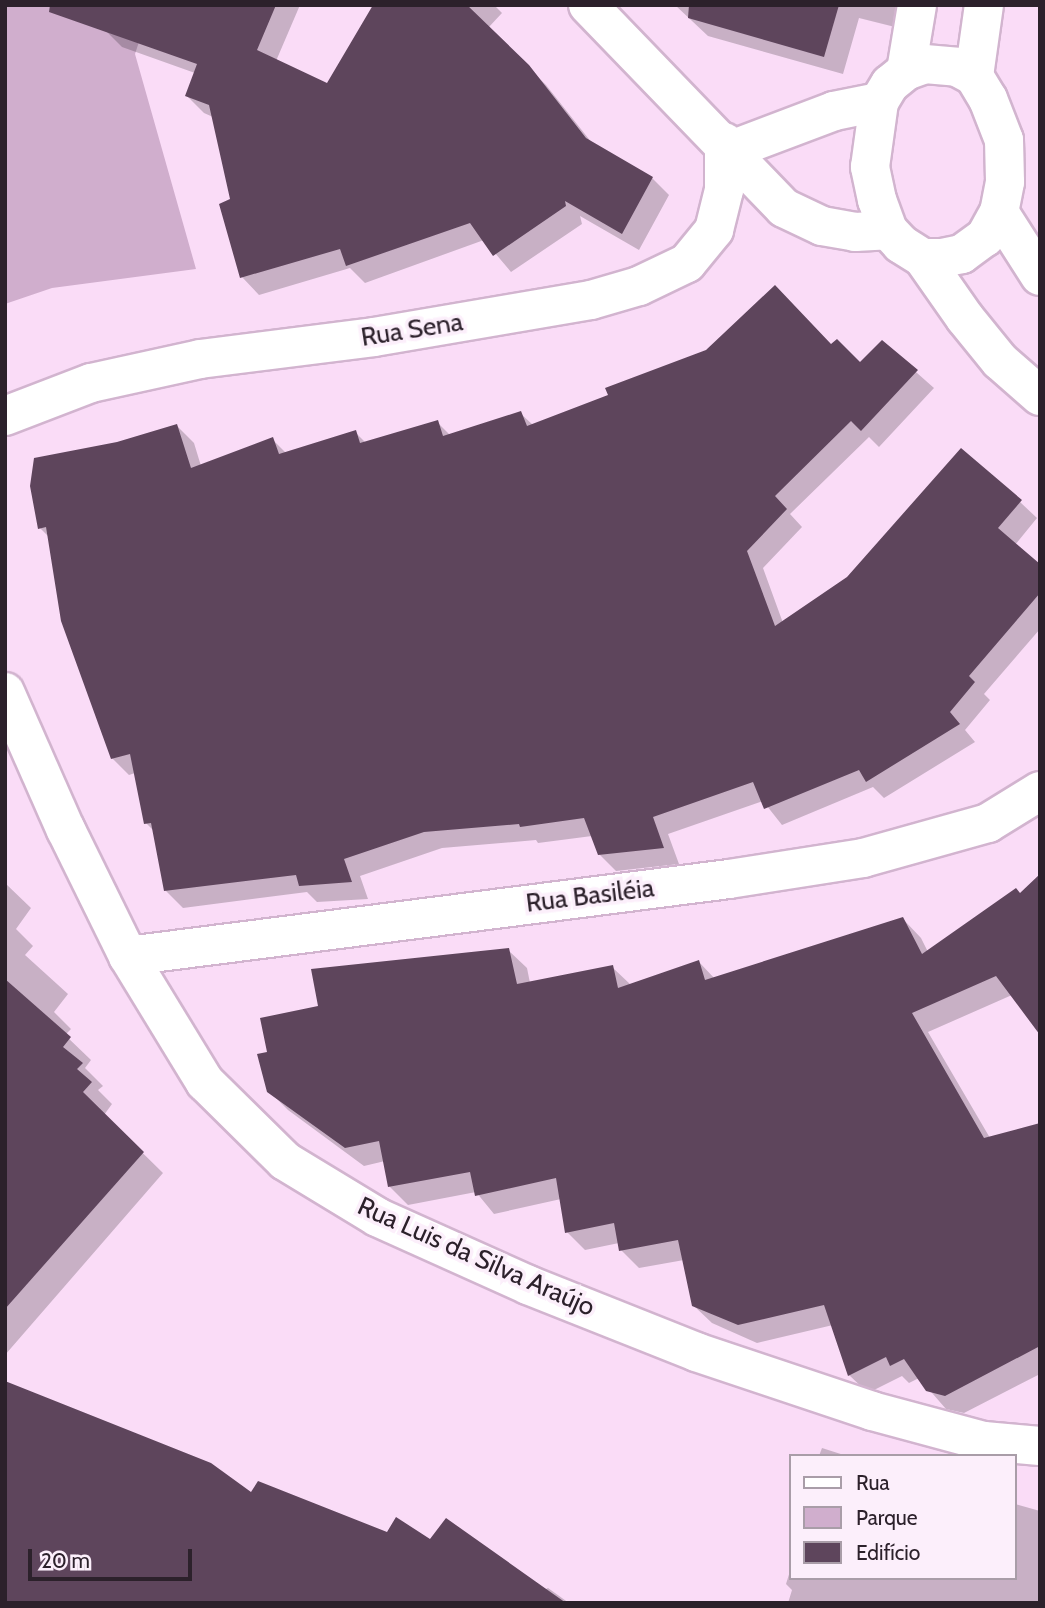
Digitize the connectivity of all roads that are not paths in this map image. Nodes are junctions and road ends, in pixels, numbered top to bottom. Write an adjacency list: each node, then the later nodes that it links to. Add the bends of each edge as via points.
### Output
1 (588, 5): 7 (street)
2 (917, 5): 4 (street)
3 (984, 5): 5 (street)
4 (906, 71): 5 (street, via 937,64); 6 (street, via 890,84)
5 (974, 76): 8 (street, via 1004,140 1005,182)
6 (879, 102): 7 (street, via 834,111); 9 (street, via 870,167)
7 (727, 146): 9 (street, via 784,208 822,226 855,232); 13 (street, Rua Sena, via 724,190 714,230 687,262 639,286 591,299 374,337 200,359 91,383)
8 (999, 212): 10 (street, via 985,237 962,254); 11 (street)
9 (888, 230): 10 (street)
10 (923, 258): 12 (street, via 1000,361)
11 (1040, 276)
12 (1040, 396)
13 (5, 416)
14 (5, 692): 16 (street, Rua Luis da Silva Araújo)
15 (1040, 791): 16 (street, Rua Basiléia, via 988,823 863,858)
16 (128, 956): 17 (street, Rua Luis da Silva Araújo, via 205,1082 285,1161 377,1217 528,1285 696,1352 885,1414 984,1441)
17 (1040, 1446)

